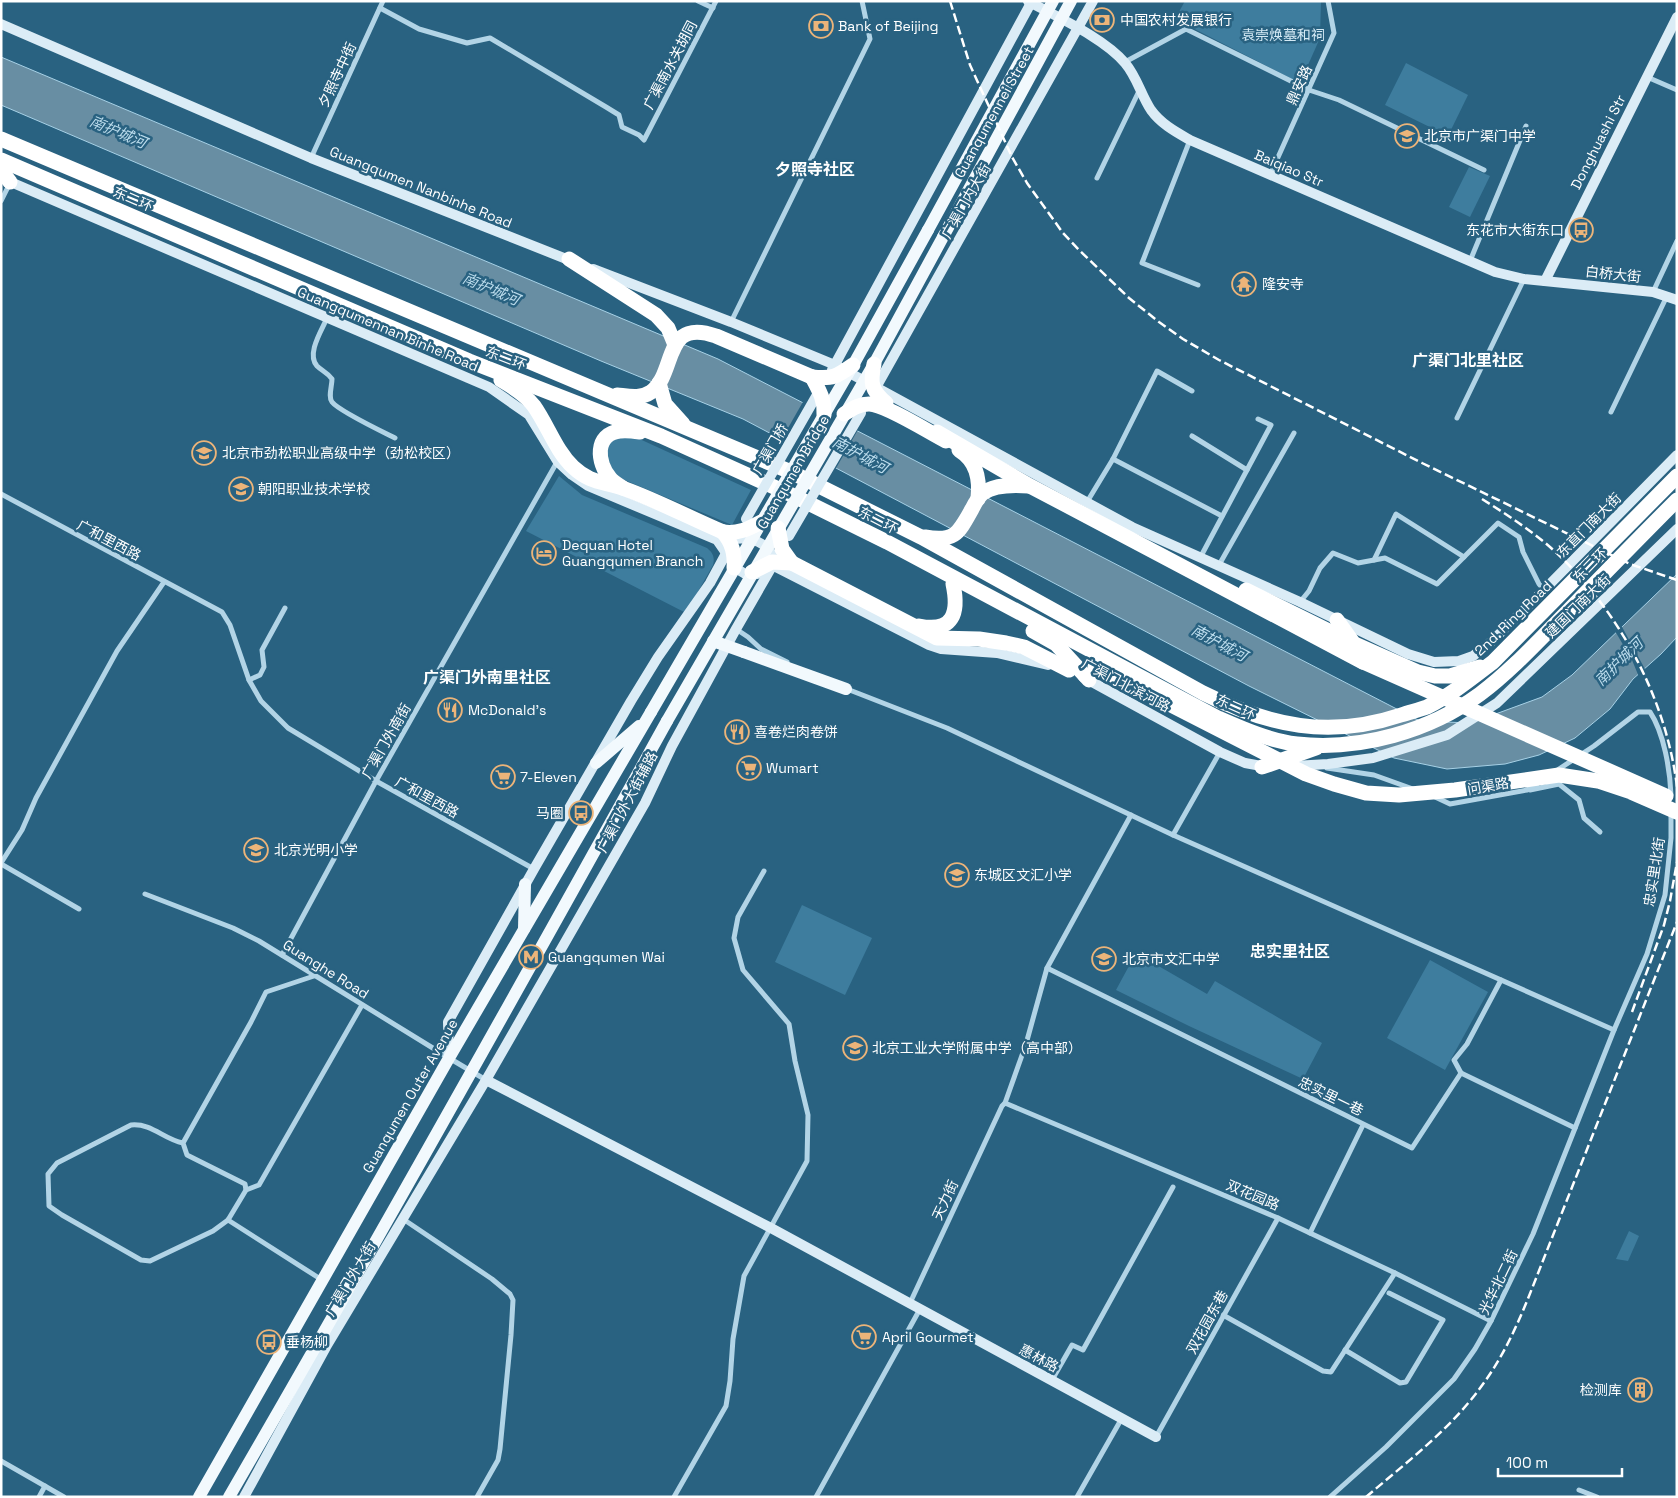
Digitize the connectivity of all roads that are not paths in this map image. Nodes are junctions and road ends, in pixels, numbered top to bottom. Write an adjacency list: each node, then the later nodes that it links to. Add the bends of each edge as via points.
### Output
1 (383, 1): 10 (street, 夕照寺中街)
2 (698, 1): 11 (street)
3 (716, 1): 11 (street, 广渠南水关胡同)
4 (862, 1): 41 (street, via 870,39)
5 (1071, 1): 13 (main road, Guanqumennei Street)
6 (1094, 1): 15 (street, 广渠门内大街)
7 (1328, 1): 19 (street, 鼎安路, via 1334,33)
8 (1030, 2): 9 (street, Baiqiao Str); 45 (street)
9 (1050, 7): 13 (street, Baiqiao Str); 46 (main road, Guanqumen Bridge, bridge)
10 (380, 8): 11 (street, 广渠南水关胡同, via 419,29 468,43 490,38 606,107 618,115 622,127 644,140); 24 (street, 夕照寺中街)
11 (713, 8)
12 (1677, 17): 17 (street, Donghuashi Str)
13 (1062, 20): 15 (street, Baiqiao Str); 31 (main road, Guanqumennei Street)
14 (1, 24): 24 (street, Guangqumen Nanbinhe Road)
15 (1079, 28): 16 (street, Baiqiao Str); 49 (street, 广渠门内大街)
16 (1124, 62): 18 (street, Baiqiao Str); 19 (street, via 1186,29)
17 (1647, 77): 20 (street); 36 (street, Donghuashi Str)
18 (1140, 89): 23 (street, Baiqiao Str, via 1156,116); 29 (street)
19 (1309, 90): 26 (street, via 1338,100); 27 (street, 鼎安路)
20 (1677, 90)
21 (1526, 126): 34 (street)
22 (1, 139): 51 (highway, 东二环)
23 (1190, 140): 27 (street, Baiqiao Str); 37 (street, via 1142,263)
24 (311, 158): 33 (street, Guangqumen Nanbinhe Road)
25 (1, 160): 43 (highway, 东二环)
26 (1484, 170)
27 (1270, 174): 34 (street, Baiqiao Str)
28 (4, 177): 30 (street); 40 (street, Guangqumennan Binhe Road)
29 (1097, 178)
30 (1, 201)
31 (943, 237): 44 (main road, Guanqumen Bridge, bridge)
32 (1677, 241): 38 (street)
33 (568, 259): 41 (street, Guangqumen Nanbinhe Road); 42 (highway, via 656,316 668,328)
34 (1470, 261): 35 (street, Baiqiao Str, via 1495,272)
35 (1524, 279): 36 (street, Baiqiao Str); 55 (street)
36 (1545, 281): 38 (street, 白桥大街)
37 (1198, 286)
38 (1652, 292): 39 (street, 白桥大街)
39 (1672, 298): 52 (street)
40 (327, 318): 61 (street, via 313,357 317,366 332,379 332,402); 64 (street, Guangqumennan Binhe Road, via 488,387 529,415)
41 (730, 322): 45 (street, Guangqumen Nanbinhe Road)
42 (675, 345): 47 (highway, via 694,333 709,334); 48 (highway)
43 (468, 361): 59 (highway, 东二环); 68 (highway, via 510,385 534,406 572,467 595,482)
44 (874, 364): 53 (main road, Guanqumen Bridge, bridge); 67 (highway, bridge, via 873,389 886,403)
45 (835, 365): 49 (street, Guangqumen Nanbinhe Road); 75 (street, 广渠门桥, bridge)
46 (853, 365): 47 (highway, bridge, via 830,378); 54 (main road, Guanqumen Bridge, bridge)
47 (812, 377): 54 (highway, bridge, via 822,396)
48 (659, 383): 51 (highway, via 651,392 634,397); 57 (highway, via 665,404)
49 (876, 388): 72 (street); 79 (street, 广渠门内大街, bridge)
50 (1192, 391): 63 (street, via 1157,371)
51 (605, 394): 57 (highway, 东二环)
52 (1611, 412)
53 (844, 414): 70 (highway, bridge, via 857,406 870,404 958,449 978,473); 79 (main road, Guanqumen Bridge, bridge)
54 (824, 416): 75 (main road, Guanqumen Bridge, bridge)
55 (1457, 418)
56 (1258, 419): 65 (street, via 1270,425)
57 (686, 427): 81 (highway, 东二环, via 790,472)
58 (1294, 433): 89 (street)
59 (661, 436): 68 (highway, via 619,431 603,440 599,458 602,465 611,479); 82 (highway, 东二环)
60 (1192, 436): 65 (street)
61 (395, 438)
62 (1677, 455): 95 (street, 东直门南大街)
63 (1113, 459): 72 (street); 74 (street)
64 (558, 462): 83 (street, Guangqumennan Binhe Road, via 588,486 717,540); 116 (street, 广渠门外南街)
65 (1247, 470): 74 (street)
66 (1677, 476): 103 (highway, 2nd. Ring Road)
67 (1030, 486): 70 (highway, via 1002,486 984,492); 84 (highway)
68 (624, 488): 80 (highway)
69 (1, 494): 93 (street, 广和里西路)
70 (978, 499): 81 (highway, via 960,531 948,538)
71 (1677, 500): 78 (highway, 东二环)
72 (1087, 502): 76 (street)
73 (1677, 508): 78 (highway)
74 (1222, 516): 90 (street)
75 (753, 521): 80 (highway, bridge, via 745,530); 91 (main road, Guanqumen Bridge, bridge)
76 (1132, 527): 84 (highway); 90 (street)
77 (1677, 529): 113 (street, 建国门南大街, via 1497,702 1447,735 1373,758)
78 (1647, 530): 110 (highway, 东二环, via 1531,648 1480,694 1441,718 1398,734 1359,743)
79 (783, 532): 87 (street, 广渠门外大街辅路); 88 (highway, bridge, via 782,549); 92 (main road, Guanqumen Bridge, bridge)
80 (728, 536): 83 (street); 87 (street, 广渠门北滨河路, via 754,540 770,550); 91 (highway, bridge, via 734,552)
81 (921, 537): 103 (highway, 东二环, via 1230,707 1292,725 1327,728 1388,719 1426,707)
82 (887, 542): 94 (highway); 110 (highway, 东二环, via 1218,718 1268,738)
83 (726, 552): 87 (street, Guangqumennan Binhe Road, via 737,569 748,575 755,575); 112 (street, via 710,583 658,657)
84 (1156, 552): 90 (highway)
85 (1464, 557): 86 (street, via 1438,584 1384,558); 86 (street, via 1396,514); 95 (street, via 1498,523 1519,537 1523,552)
86 (1374, 560): 96 (street, via 1358,563 1333,553)
87 (774, 563): 100 (street, 广渠门外大街辅路); 104 (street, 广渠门北滨河路, via 935,647 997,653)
88 (792, 563): 92 (highway, bridge, via 772,562); 99 (highway)
89 (1219, 565): 90 (street); 96 (street)
90 (1198, 566): 102 (highway); 118 (highway, bridge, via 1363,662)
91 (734, 568): 109 (main road, Guanqumen Bridge, bridge)
92 (752, 572): 101 (main road, Guanqumen Bridge, bridge)
93 (164, 582): 106 (street, 广和里西路, via 222,612 230,625); 123 (street, via 118,651)
94 (953, 584): 99 (highway, via 956,599 950,620 927,628); 105 (highway, via 1056,644)
95 (1544, 590): 98 (street, 东直门南大街, via 1491,642 1473,656 1459,661 1422,660)
96 (1300, 602): 98 (street)
97 (286, 608): 106 (street, via 262,650 264,667 260,675)
98 (1337, 620): 102 (highway)
99 (908, 624): 104 (highway, via 937,638 979,639 1024,647)
100 (736, 629): 107 (street, via 761,649); 139 (street, 广渠门外大街辅路, via 645,803)
101 (713, 641): 107 (main road, bridge); 137 (main road, Guanqumen Bridge, bridge)
102 (1355, 644): 103 (highway, via 1418,672 1435,676 1450,676)
103 (1493, 662)
104 (1069, 670): 105 (street, 广渠门北滨河路)
105 (1092, 673): 111 (street, 广渠门北滨河路); 119 (highway, bridge, via 1306,774 1366,793 1399,796 1558,775 1598,781)
106 (249, 680): 116 (street, 广和里西路, via 261,701 288,728)
107 (846, 689): 120 (street, via 947,728)
108 (1650, 712): 117 (street, 问渠路, via 1638,712 1594,746); 135 (street, 忠实里北街, via 1656,722 1670,782 1671,838 1665,895 1647,954)
109 (649, 716): 112 (main road); 129 (main road, Guanqumen Outer Avenue)
110 (1325, 745): 115 (highway)
111 (1220, 752): 115 (street, 广渠门北滨河路); 122 (street)
112 (596, 763): 124 (street)
113 (1328, 764): 114 (street, 广渠门北滨河路)
114 (1312, 765): 115 (street, 广渠门北滨河路); 117 (street, 问渠路, via 1374,776 1450,804)
115 (1262, 767)
116 (376, 781): 124 (street, 广和里西路); 130 (street, 广渠门外南街)
117 (1527, 790): 121 (street, via 1559,784 1579,800 1584,818)
118 (1677, 801)
119 (1677, 812)
120 (1131, 815): 122 (street); 131 (street, 天力街)
121 (1600, 832)
122 (1172, 835): 133 (street)
123 (1, 864): 128 (street)
124 (534, 869): 126 (street)
125 (764, 871): 149 (street, via 738,917 734,938 743,970 789,1024 808,1115 808,1161)
126 (525, 884): 129 (main road); 136 (street, via 448,1022)
127 (145, 894): 130 (street, Guanghe Road, via 233,928)
128 (79, 909)
129 (524, 931): 136 (main road, Guanqumen Outer Avenue)
130 (282, 954): 132 (street, Guanghe Road)
131 (1047, 968): 140 (street, 天力街, via 1026,1044); 141 (street, 忠实里一巷)
132 (314, 976): 134 (street, Guanghe Road); 143 (street, via 266,992)
133 (1502, 980): 135 (street); 138 (street, via 1467,1044 1454,1060)
134 (362, 1005): 136 (street, Guanghe Road); 145 (street, via 259,1185)
135 (1614, 1030): 142 (street, 光华北二街)
136 (449, 1058): 137 (street, Guanghe Road); 152 (main road, Guanqumen Outer Avenue)
137 (472, 1071): 139 (street, Guanghe Road); 168 (main road)
138 (1461, 1073): 141 (street, 忠实里一巷, via 1412,1148); 142 (street)
139 (486, 1080): 147 (street, 广渠门外大街); 149 (street, 惠林路)
140 (1003, 1104): 146 (street, 双花园路); 154 (street, 天力街)
141 (1363, 1125): 150 (street)
142 (1575, 1128): 157 (street, 光华北二街, via 1533,1234)
143 (183, 1143): 145 (street, via 187,1155 238,1179 245,1184); 148 (street, via 147,1126 130,1125 57,1163 48,1174 49,1206 141,1260 150,1261 213,1231)
144 (1173, 1187): 159 (street, via 1083,1350 1072,1345)
145 (246, 1190): 148 (street)
146 (1278, 1218): 150 (street, 双花园路); 156 (street, 双花园东巷)
147 (402, 1219): 169 (street, 广渠门外大街, via 326,1347); 170 (street, via 492,1279 513,1300 498,1460)
148 (228, 1220): 152 (street)
149 (771, 1228): 154 (street, 惠林路); 171 (street, via 744,1276 732,1339 726,1406)
150 (1310, 1233): 151 (street, 双花园路)
151 (1394, 1273): 157 (street, 双花园路); 158 (street)
152 (322, 1280): 167 (main road, Guanqumen Outer Avenue)
153 (1389, 1293): 158 (street, via 1443,1320 1406,1382 1400,1383)
154 (910, 1303): 155 (street, 惠林路)
155 (920, 1309): 159 (street, 惠林路); 172 (street)
156 (1223, 1315): 158 (street, via 1323,1371 1330,1372); 161 (street, 双花园东巷)
157 (1491, 1321): 174 (street, 光华北二街, via 1454,1379)
158 (1345, 1350)
159 (1052, 1380): 160 (street, 惠林路)
160 (1122, 1418): 161 (street, 惠林路); 173 (street)
161 (1156, 1437)
162 (1, 1461): 163 (street)
163 (45, 1486): 165 (street); 166 (street)
164 (1578, 1490): 175 (street)
165 (39, 1497)
166 (64, 1497)
167 (199, 1497)
168 (229, 1497)
169 (244, 1497)
170 (477, 1497)
171 (674, 1497)
172 (816, 1497)
173 (1077, 1497)
174 (1330, 1497)
175 (1596, 1497)

